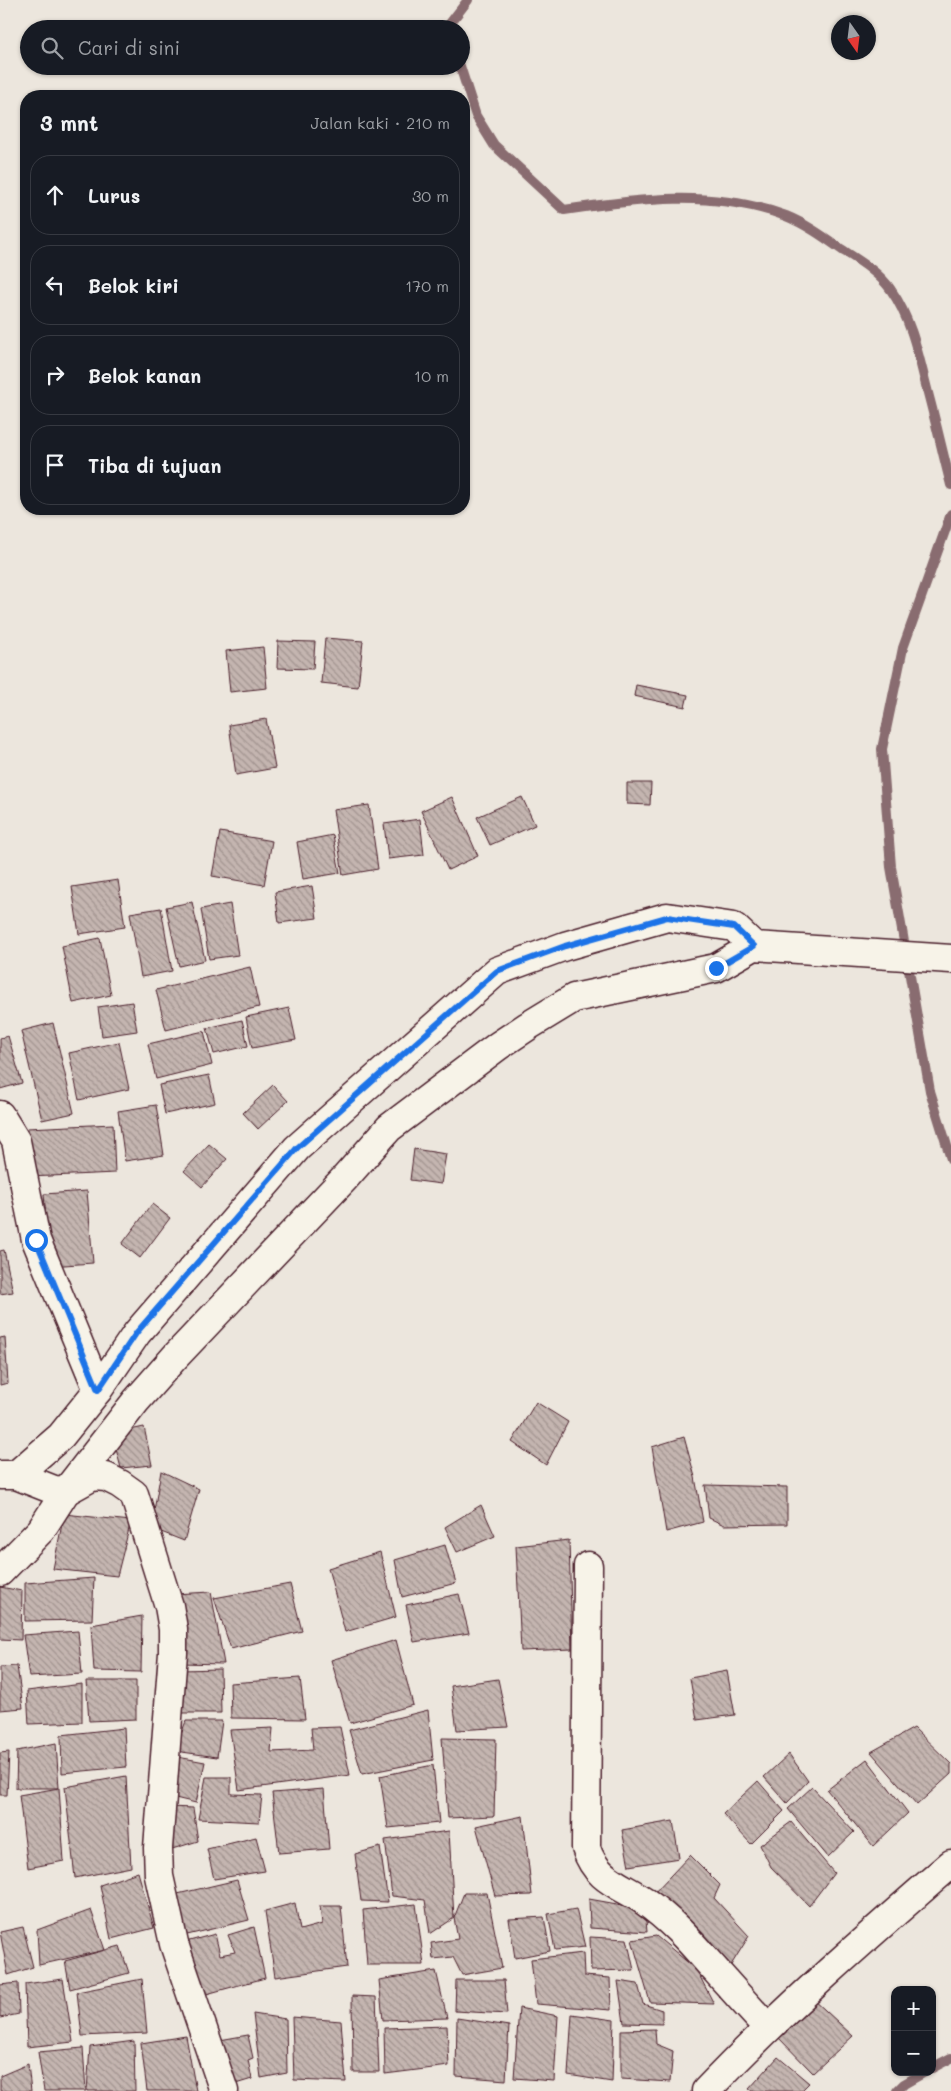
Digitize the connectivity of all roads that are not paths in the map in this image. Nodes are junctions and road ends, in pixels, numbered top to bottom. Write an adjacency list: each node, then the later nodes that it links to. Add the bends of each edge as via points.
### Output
1 (754, 946): 2 (street); 4 (street, via 734,927 667,917 565,946 497,971 297,1148 137,1332); 6 (street, via 716,968 574,998 498,1046 389,1128 174,1358)
2 (951, 959)
3 (0, 1115): 4 (street, via 16,1141 36,1240)
4 (98, 1390): 5 (street, via 61,1436)
5 (13, 1476): 6 (street)
6 (60, 1491): 8 (street, via 41,1530); 11 (street, via 93,1476 106,1477 134,1494 170,1606 173,1653 158,1863 176,1953)
7 (588, 1566): 10 (street, via 586,1848 591,1862 612,1882 681,1930)
8 (0, 1572)
9 (951, 1864): 10 (street, via 858,1943)
10 (768, 2028): 12 (street)
11 (224, 2091)
12 (706, 2091)

